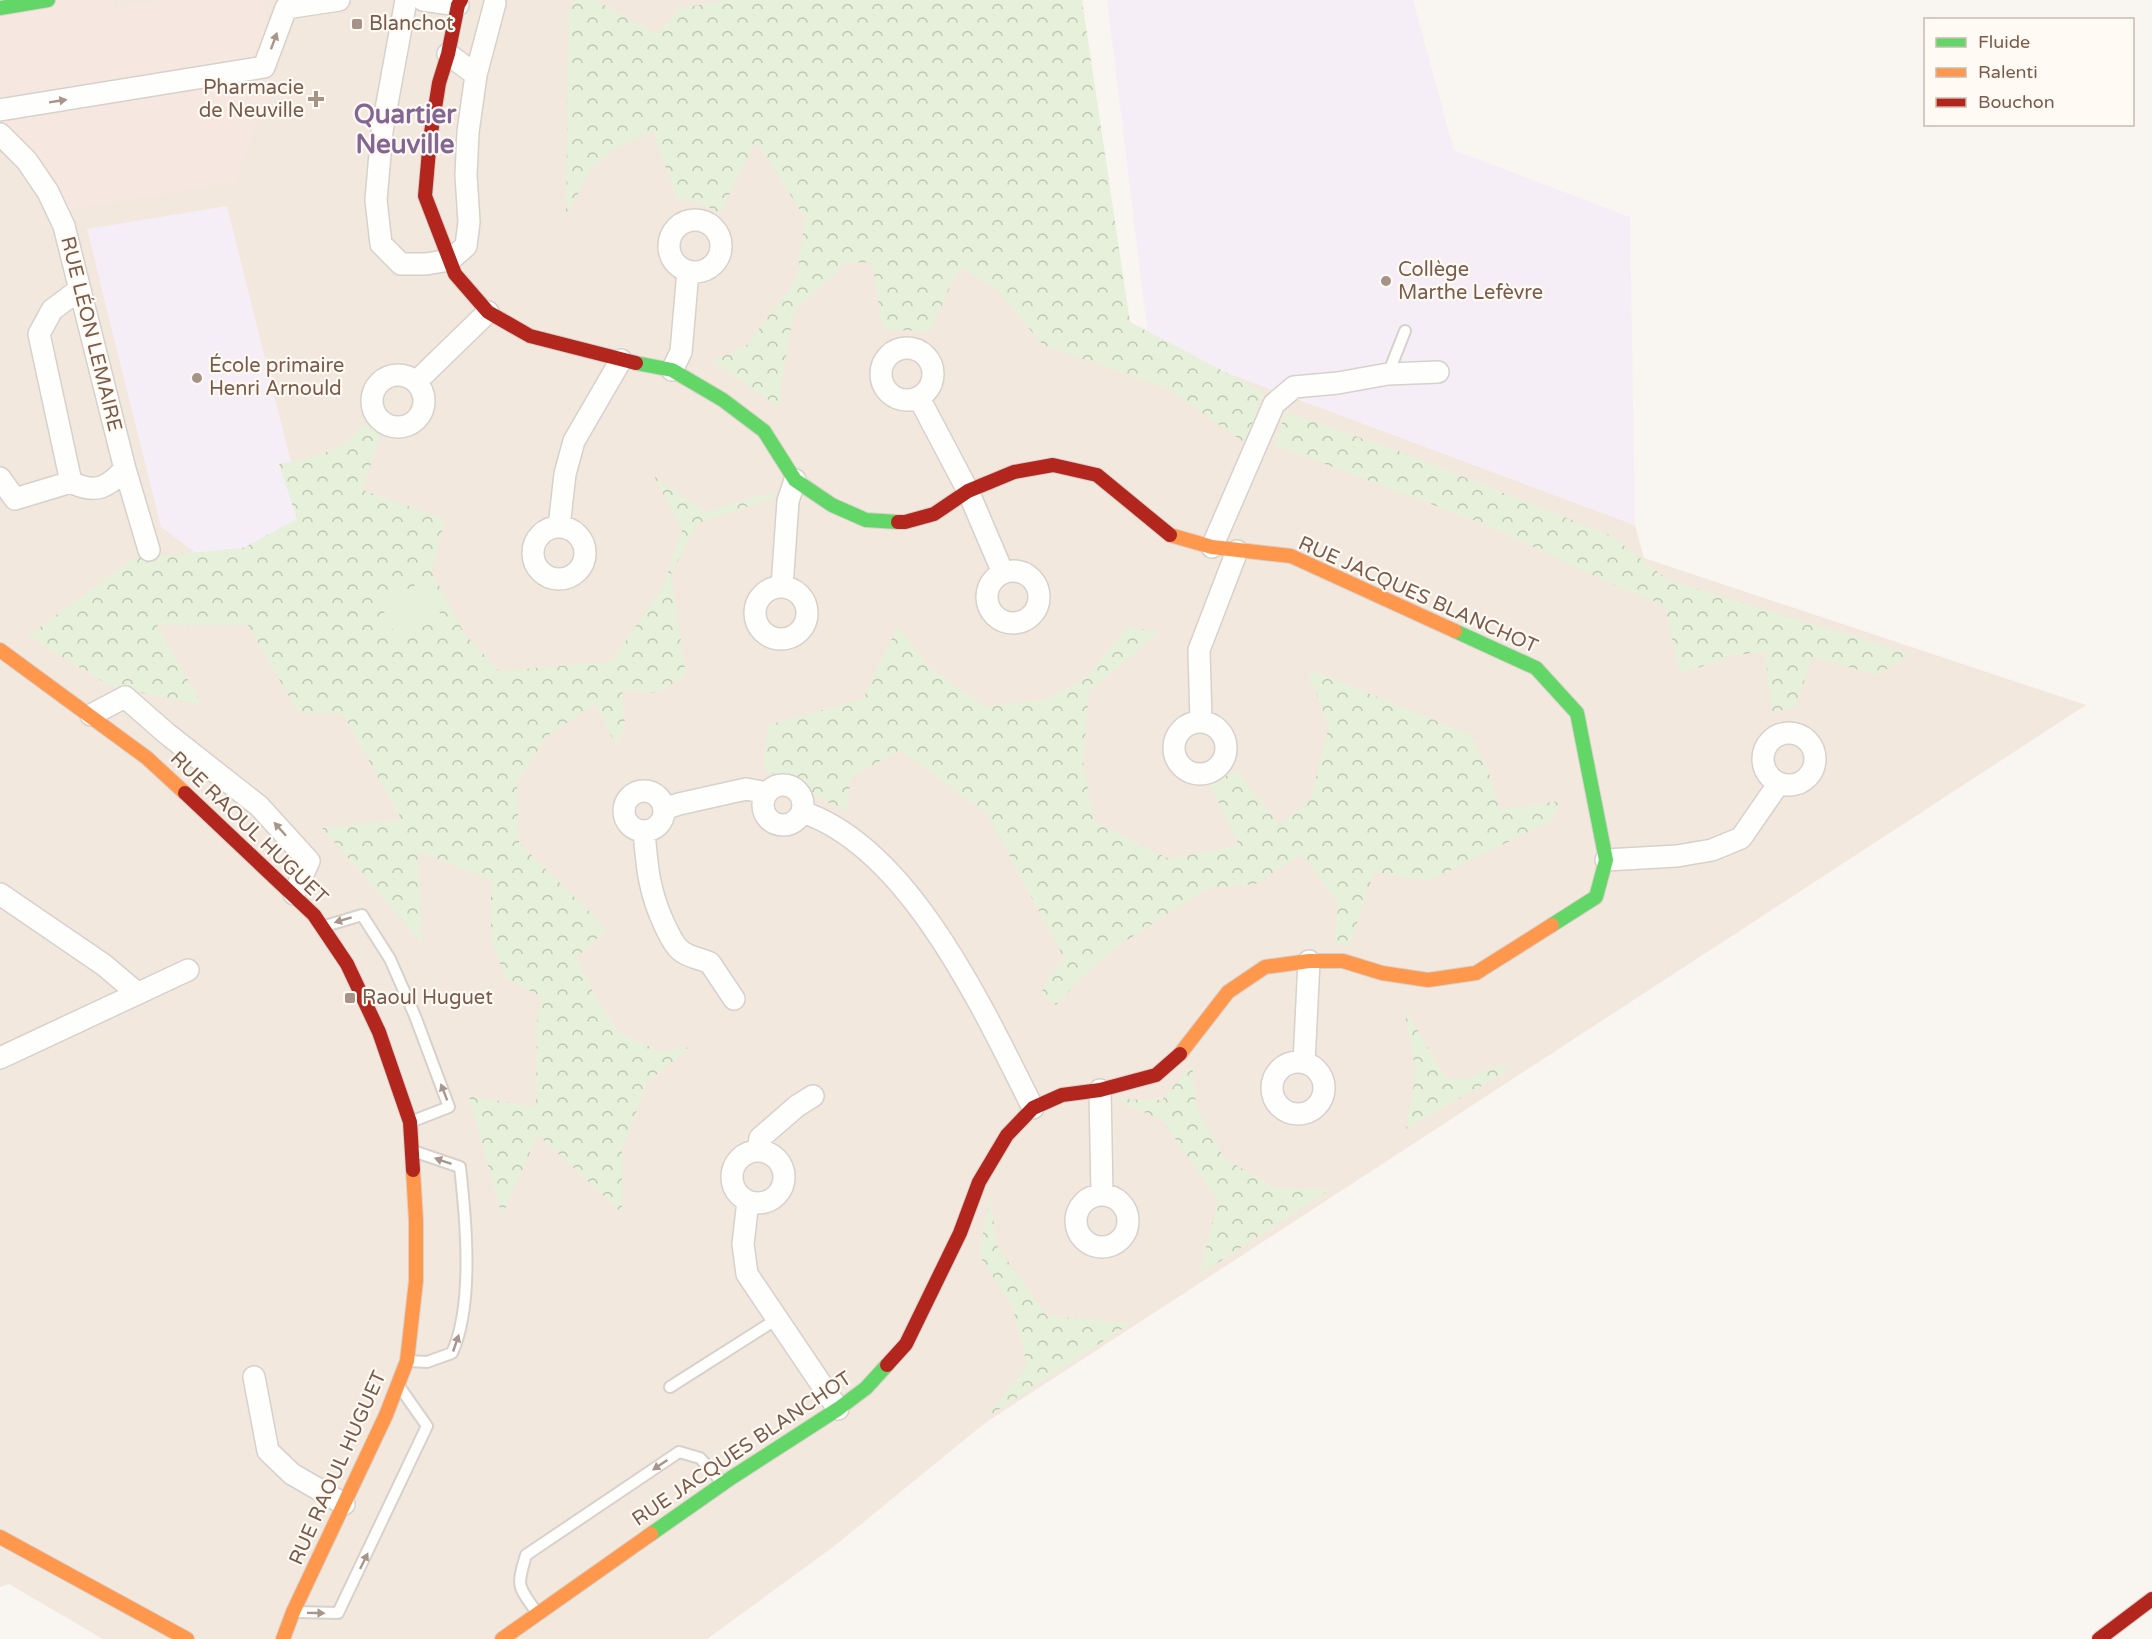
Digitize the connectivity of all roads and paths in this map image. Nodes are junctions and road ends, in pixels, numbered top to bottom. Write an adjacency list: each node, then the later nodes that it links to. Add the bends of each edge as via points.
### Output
1 (48, 0): 7 (street)
2 (339, 0): 10 (street, one-way to 2, via 264,67 286,8)
3 (406, 0): 12 (street, via 382,131 376,200 381,243 401,264)
4 (423, 0): 5 (street)
5 (460, 3): 8 (street, RUE JACQUES BLANCHOT)
6 (495, 3): 9 (street)
7 (0, 8)
8 (448, 54): 9 (street); 12 (street, RUE JACQUES BLANCHOT, via 439,83 425,196)
9 (476, 75): 12 (street, via 467,143 470,222 466,246)
10 (0, 110)
11 (0, 134): 14 (street, RUE LÉON LEMAIRE, via 27,161 48,192 64,226)
12 (450, 260): 15 (street, RUE JACQUES BLANCHOT, via 455,274)
13 (688, 271): 18 (street, via 681,352)
14 (80, 289): 23 (street, RUE LÉON LEMAIRE); 26 (street, via 52,310 39,334)
15 (488, 312): 17 (street, RUE JACQUES BLANCHOT, via 530,336); 21 (street)
16 (1406, 331): 20 (lane)
17 (621, 360): 18 (street, RUE JACQUES BLANCHOT); 28 (street, via 574,441 565,474)
18 (672, 370): 25 (street, RUE JACQUES BLANCHOT, via 723,400 764,431)
19 (1438, 372): 20 (street)
20 (1388, 374): 29 (street, via 1294,387 1274,404)
21 (416, 382)
22 (919, 398): 27 (street)
23 (125, 469): 26 (street, via 109,485 93,489); 30 (street, RUE LÉON LEMAIRE)
24 (0, 478): 26 (street, via 15,499)
25 (795, 480): 27 (street, RUE JACQUES BLANCHOT, via 832,505 866,520 905,522 934,514); 33 (street, via 788,501)
26 (71, 482)
27 (968, 491): 29 (street, RUE JACQUES BLANCHOT, via 1014,472 1053,465 1097,475 1172,536); 32 (street)
28 (559, 527)
29 (1212, 547): 31 (street, RUE JACQUES BLANCHOT)
30 (149, 550)
31 (1237, 550): 36 (street, via 1199,650); 42 (street, RUE JACQUES BLANCHOT, via 1291,556 1536,668 1577,713)
32 (1003, 573)
33 (782, 587)
34 (0, 650): 35 (street, RUE RAOUL HUGUET)
35 (91, 715): 44 (street, RUE RAOUL HUGUET, via 147,758); 44 (street, one-way to 35, via 309,861 259,806 125,697)
36 (1201, 722)
37 (1779, 783): 42 (street, via 1741,838 1712,850 1677,856)
38 (767, 793): 39 (street, via 746,789); 40 (street, via 778,786 790,786 800,794); 40 (street, via 765,813 774,823 793,823)
39 (664, 809): 41 (street, via 661,822); 41 (street, via 659,797 647,790 629,796 624,815 631,827)
40 (802, 812): 54 (street, via 818,817 860,845 906,890 943,941)
41 (644, 831): 49 (street, via 648,879 671,938 692,958 710,963)
42 (1606, 860): 46 (street, RUE JACQUES BLANCHOT, via 1596,897 1476,973 1428,980 1382,973 1343,961)
43 (0, 894): 48 (street, via 104,965)
44 (294, 894): 45 (street, RUE RAOUL HUGUET)
45 (322, 927): 55 (street, RUE RAOUL HUGUET, via 347,964 379,1032); 55 (lane, one-way to 45, via 449,1107 390,959 362,915)
46 (1309, 961): 51 (street); 52 (street, RUE JACQUES BLANCHOT, via 1265,967 1228,992 1183,1052 1156,1075)
47 (188, 970): 48 (street)
48 (137, 993): 50 (street)
49 (734, 999)
50 (0, 1058)
51 (1304, 1063)
52 (1100, 1090): 54 (street, RUE JACQUES BLANCHOT, via 1062,1095); 58 (street)
53 (813, 1096): 56 (street, via 760,1138)
54 (1033, 1108): 65 (street, RUE JACQUES BLANCHOT, via 1007,1135 979,1182 960,1233 906,1344 866,1388)
55 (410, 1122): 57 (street, RUE RAOUL HUGUET)
56 (758, 1150): 59 (street, via 739,1159 732,1174 735,1190); 59 (street, via 780,1162 783,1186 765,1202)
57 (412, 1151): 61 (street, RUE RAOUL HUGUET, via 416,1281); 61 (lane, one-way to 57, via 427,1362 452,1353 459,1339 465,1289 466,1225 460,1167)
58 (1102, 1194)
59 (748, 1201): 60 (street, via 743,1244 747,1274)
60 (777, 1319): 64 (lane); 65 (street)
61 (407, 1361): 63 (street, RUE RAOUL HUGUET)
62 (254, 1377): 67 (street, via 268,1450 292,1473)
63 (398, 1384): 67 (street, RUE RAOUL HUGUET); 70 (lane, one-way to 63, via 338,1613 427,1426)
64 (670, 1387)
65 (838, 1409): 66 (street, RUE JACQUES BLANCHOT)
66 (723, 1484): 71 (street, RUE JACQUES BLANCHOT); 71 (lane, one-way to 71, via 700,1458 679,1452 526,1555 519,1587)
67 (344, 1504): 70 (street, RUE RAOUL HUGUET)
68 (0, 1537): 72 (street)
69 (2152, 1599): 75 (street)
70 (293, 1612): 73 (street, RUE RAOUL HUGUET)
71 (538, 1615): 74 (street, RUE JACQUES BLANCHOT)
72 (187, 1639)
73 (283, 1639)
74 (502, 1639)
75 (2099, 1639)

